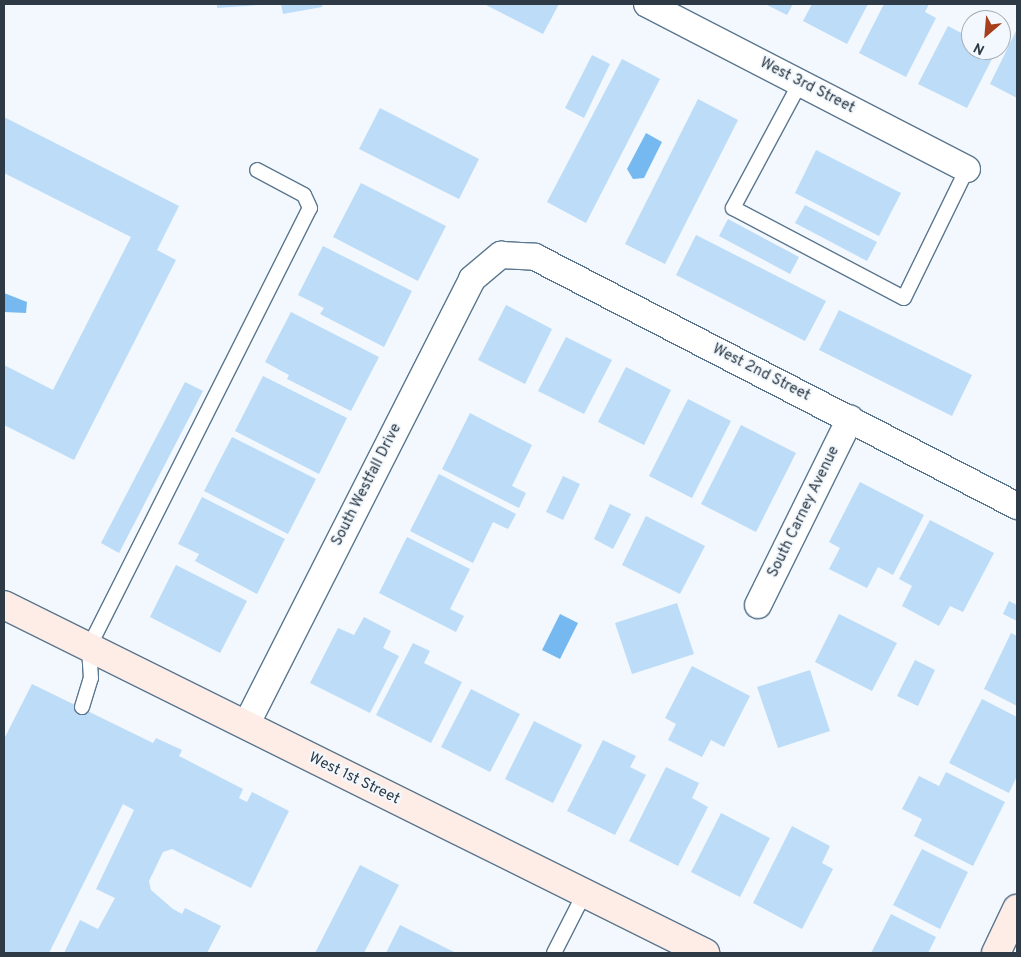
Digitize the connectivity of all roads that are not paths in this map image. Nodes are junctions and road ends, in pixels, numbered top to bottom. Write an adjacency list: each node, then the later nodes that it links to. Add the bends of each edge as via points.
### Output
1 (647, 4): 2 (street, West 3rd Street)
2 (800, 83): 4 (street, West 3rd Street); 4 (lane, via 733,208 904,298)
3 (257, 170): 10 (lane, via 304,195 310,208)
4 (967, 170)
5 (501, 255): 6 (street, West 2nd Street, via 535,257); 12 (street, South Westfall Drive, via 472,279)
6 (850, 418): 7 (street, West 2nd Street); 9 (street, South Carney Avenue)
7 (1017, 506)
8 (4, 605): 10 (street, West 1st Street)
9 (758, 605)
10 (89, 648): 11 (lane, via 91,678); 12 (street, West 1st Street)
11 (82, 707)
12 (246, 725): 13 (street, West 1st Street)
13 (584, 894): 15 (street, West 1st Street); 16 (lane)
14 (1017, 909): 18 (street)
15 (671, 946): 17 (street, West 1st Street)
16 (554, 953)
17 (705, 953)
18 (996, 953)

